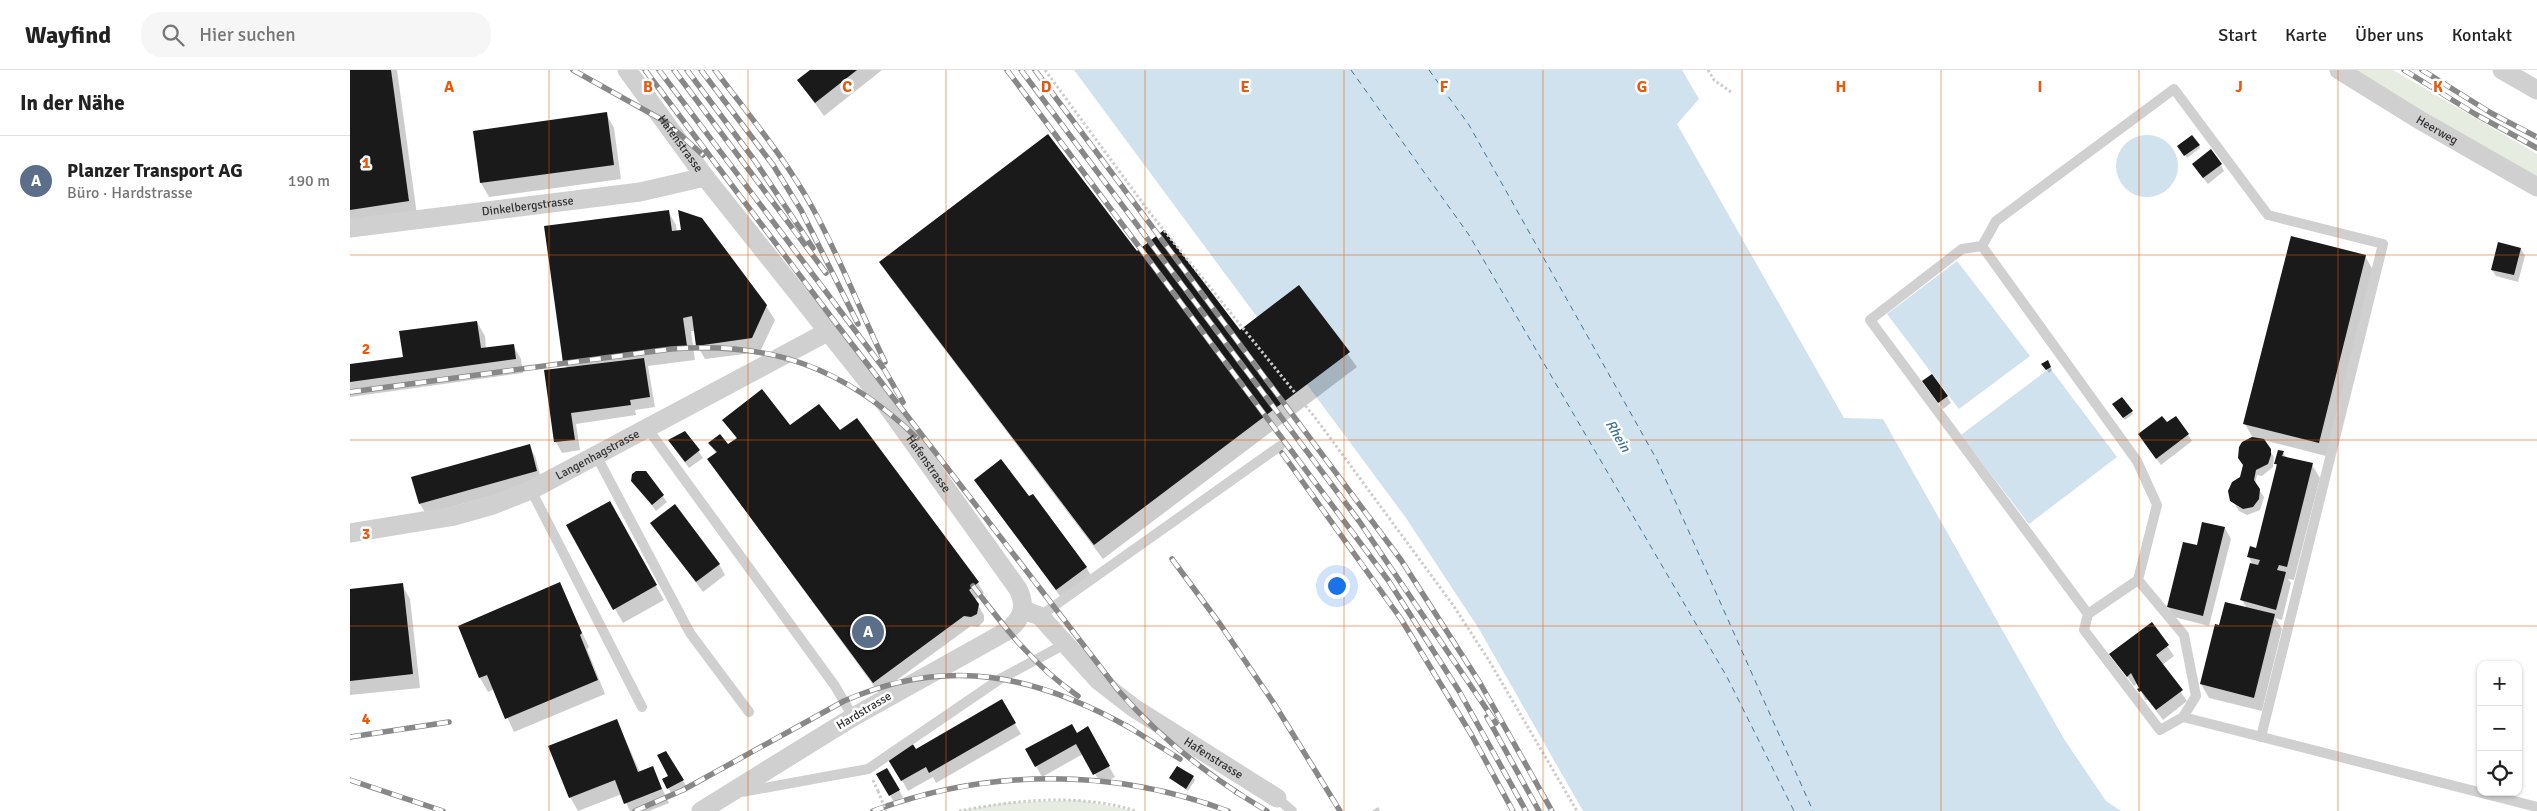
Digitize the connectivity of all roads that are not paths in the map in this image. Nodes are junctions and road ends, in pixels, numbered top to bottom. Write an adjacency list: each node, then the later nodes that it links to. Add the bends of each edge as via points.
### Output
1 (627, 70): 5 (street, Hafenstrasse)
2 (2339, 70): 6 (street, Heerweg)
3 (2502, 70): 4 (street)
4 (2537, 90)
5 (705, 177): 7 (street, Dinkelbergstrasse, via 640,192); 9 (street, Hafenstrasse)
6 (2537, 187)
7 (350, 228)
8 (1982, 246): 15 (lane, via 2137,461 2157,505); 17 (lane, via 1962,249 1870,320); 23 (lane, via 1996,221 2174,89 2268,215 2383,244)
9 (829, 331): 10 (street, Langenhagstrasse); 16 (street, Hafenstrasse, via 896,418)
10 (647, 428): 12 (street, Langenhagstrasse); 21 (lane, via 835,686)
11 (1280, 446): 16 (lane)
12 (596, 455): 13 (street, Langenhagstrasse); 20 (lane, via 690,633)
13 (531, 490): 14 (street, Langenhagstrasse, via 454,516); 19 (lane)
14 (350, 533)
15 (2138, 580): 17 (lane); 22 (lane, via 2184,635 2196,696)
16 (1032, 613): 18 (street, Hafenstrasse); 21 (street, Hardstrasse, via 1007,631)
17 (2088, 614): 22 (lane, via 2084,630 2160,730)
18 (1065, 644): 24 (lane, via 1000,679 868,769); 25 (street, Hafenstrasse, via 1098,681 1134,708)
19 (642, 707)
20 (749, 712)
21 (853, 717): 24 (street, Hardstrasse)
22 (2183, 717): 23 (lane)
23 (2261, 737): 26 (lane)
24 (732, 794): 27 (street, Hardstrasse)
25 (1277, 798): 28 (lane)
26 (2537, 807)
27 (701, 811)
28 (1292, 811)

